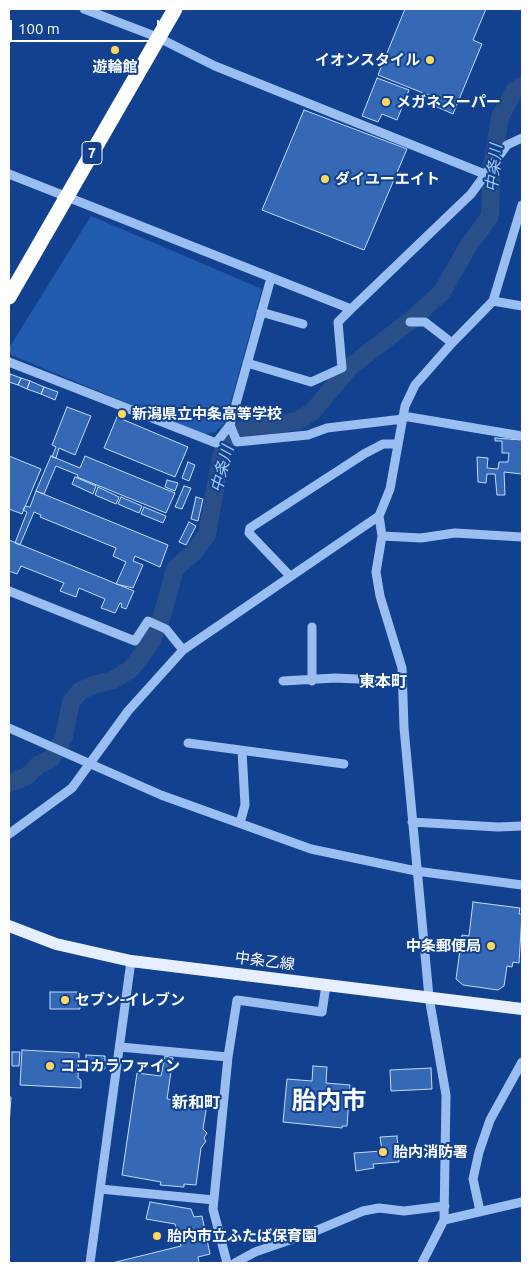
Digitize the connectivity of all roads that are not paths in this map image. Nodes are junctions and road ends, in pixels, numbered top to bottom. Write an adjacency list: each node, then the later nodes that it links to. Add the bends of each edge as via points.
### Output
1 (84, 9): 3 (street)
2 (175, 9): 3 (highway, 7)
3 (157, 36): 6 (street, via 215,66); 7 (highway, 7)
4 (522, 138): 6 (street, via 507,146)
5 (9, 174): 7 (street)
6 (487, 175): 13 (street)
7 (68, 196): 9 (street); 10 (highway, 7)
8 (522, 205): 11 (street)
9 (271, 278): 13 (street); 14 (street)
10 (9, 296)
11 (492, 301): 12 (street); 17 (street)
12 (522, 306)
13 (351, 309): 19 (street, via 338,322 342,368 312,382)
14 (261, 312): 16 (street); 19 (street)
15 (410, 322): 17 (street, via 425,322)
16 (303, 324)
17 (452, 343): 20 (street, via 415,386)
18 (9, 362): 21 (street, via 216,444)
19 (247, 363): 21 (street)
20 (403, 418): 21 (street, via 327,428 308,435 237,442); 22 (street); 23 (street)
21 (230, 424)
22 (522, 436)
23 (398, 444): 24 (street, via 390,489); 27 (street, via 382,444 364,454 250,528 249,533)
24 (379, 516): 25 (street); 27 (street)
25 (382, 536): 26 (street, via 421,538 455,533); 33 (street, via 376,572 402,668)
26 (522, 537)
27 (290, 576): 30 (street)
28 (9, 591): 30 (street, via 135,641 148,621 166,629)
29 (312, 627): 31 (street)
30 (182, 650): 37 (street, via 128,711)
31 (312, 680): 32 (street); 33 (street)
32 (283, 681)
33 (402, 681): 39 (street)
34 (9, 728): 37 (street)
35 (188, 743): 36 (street)
36 (242, 752): 38 (street); 40 (street, via 245,805)
37 (91, 763): 40 (street, via 161,795); 42 (street, via 72,788)
38 (344, 764)
39 (412, 822): 41 (street); 43 (street)
40 (240, 823): 43 (street, via 311,849)
41 (522, 826)
42 (9, 834)
43 (416, 870): 44 (street); 48 (street)
44 (522, 885)
45 (9, 926): 46 (main road, 中条乙線, via 56,944)
46 (131, 961): 47 (main road, 中条乙線); 50 (street)
47 (326, 985): 48 (main road, 中条乙線); 51 (street, via 322,1012 237,1000)
48 (428, 998): 49 (main road, 中条乙線); 56 (street, via 446,1095)
49 (522, 1009)
50 (120, 1048): 51 (street); 53 (street)
51 (228, 1058): 54 (street)
52 (522, 1062): 57 (street, via 490,1120 479,1152 474,1179)
53 (100, 1189): 54 (street); 59 (street)
54 (214, 1200): 60 (street, via 213,1209)
55 (522, 1202): 57 (street)
56 (445, 1206): 58 (street); 61 (street, via 404,1212 379,1208 363,1211)
57 (480, 1211): 58 (street)
58 (444, 1220): 62 (street)
59 (90, 1263)
60 (227, 1263)
61 (235, 1263)
62 (422, 1263)

